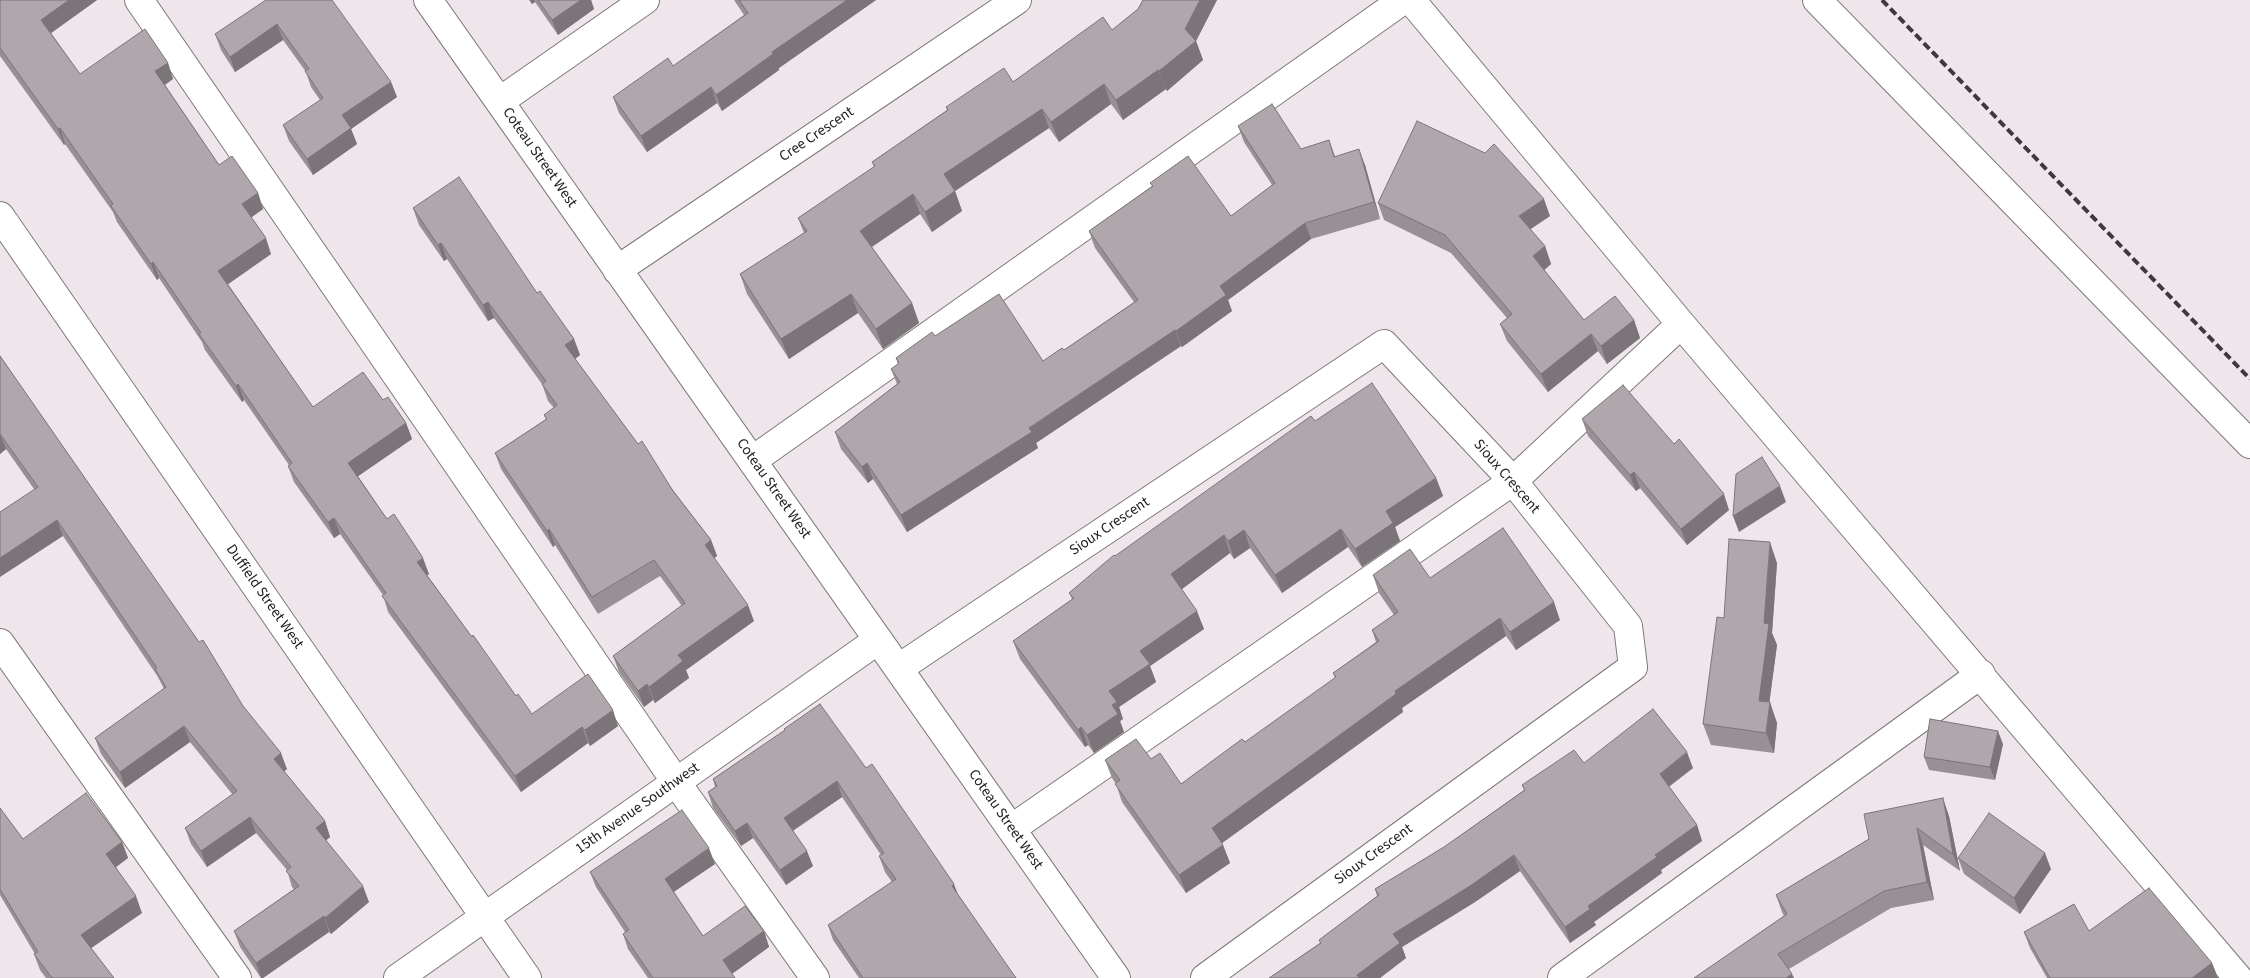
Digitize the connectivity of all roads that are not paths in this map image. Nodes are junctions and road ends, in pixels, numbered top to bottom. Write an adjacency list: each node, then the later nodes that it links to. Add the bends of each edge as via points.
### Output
1 (139, 0): 19 (street)
2 (428, 0): 8 (street, Coteau Street West)
3 (645, 0): 8 (street)
4 (1017, 0): 10 (street, Cree Crescent)
5 (1403, 0): 13 (street)
6 (1411, 0): 11 (street)
7 (1817, 0): 12 (street)
8 (500, 101): 10 (street, Coteau Street West)
9 (0, 216): 21 (street, Duffield Street West)
10 (617, 270): 13 (street, Coteau Street West)
11 (1681, 324): 14 (street); 18 (street)
12 (2250, 444)
13 (753, 460): 15 (street, Coteau Street West)
14 (1513, 481): 17 (street, Sioux Crescent, via 1384,344); 20 (street); 27 (street, Sioux Crescent, via 1628,626 1633,667)
15 (878, 640): 17 (street, Coteau Street West); 19 (street, 15th Avenue Southwest)
16 (0, 643): 22 (street)
17 (899, 668): 20 (street, Coteau Street West)
18 (1980, 674): 28 (street); 29 (street)
19 (676, 782): 21 (street, 15th Avenue Southwest); 25 (street)
20 (1011, 829): 26 (street, Coteau Street West)
21 (485, 917): 23 (street, 15th Avenue Southwest); 24 (street, Duffield Street West)
22 (238, 978)
23 (398, 978)
24 (528, 978)
25 (815, 978)
26 (1116, 978)
27 (1205, 978)
28 (1562, 978)
29 (2238, 978)

